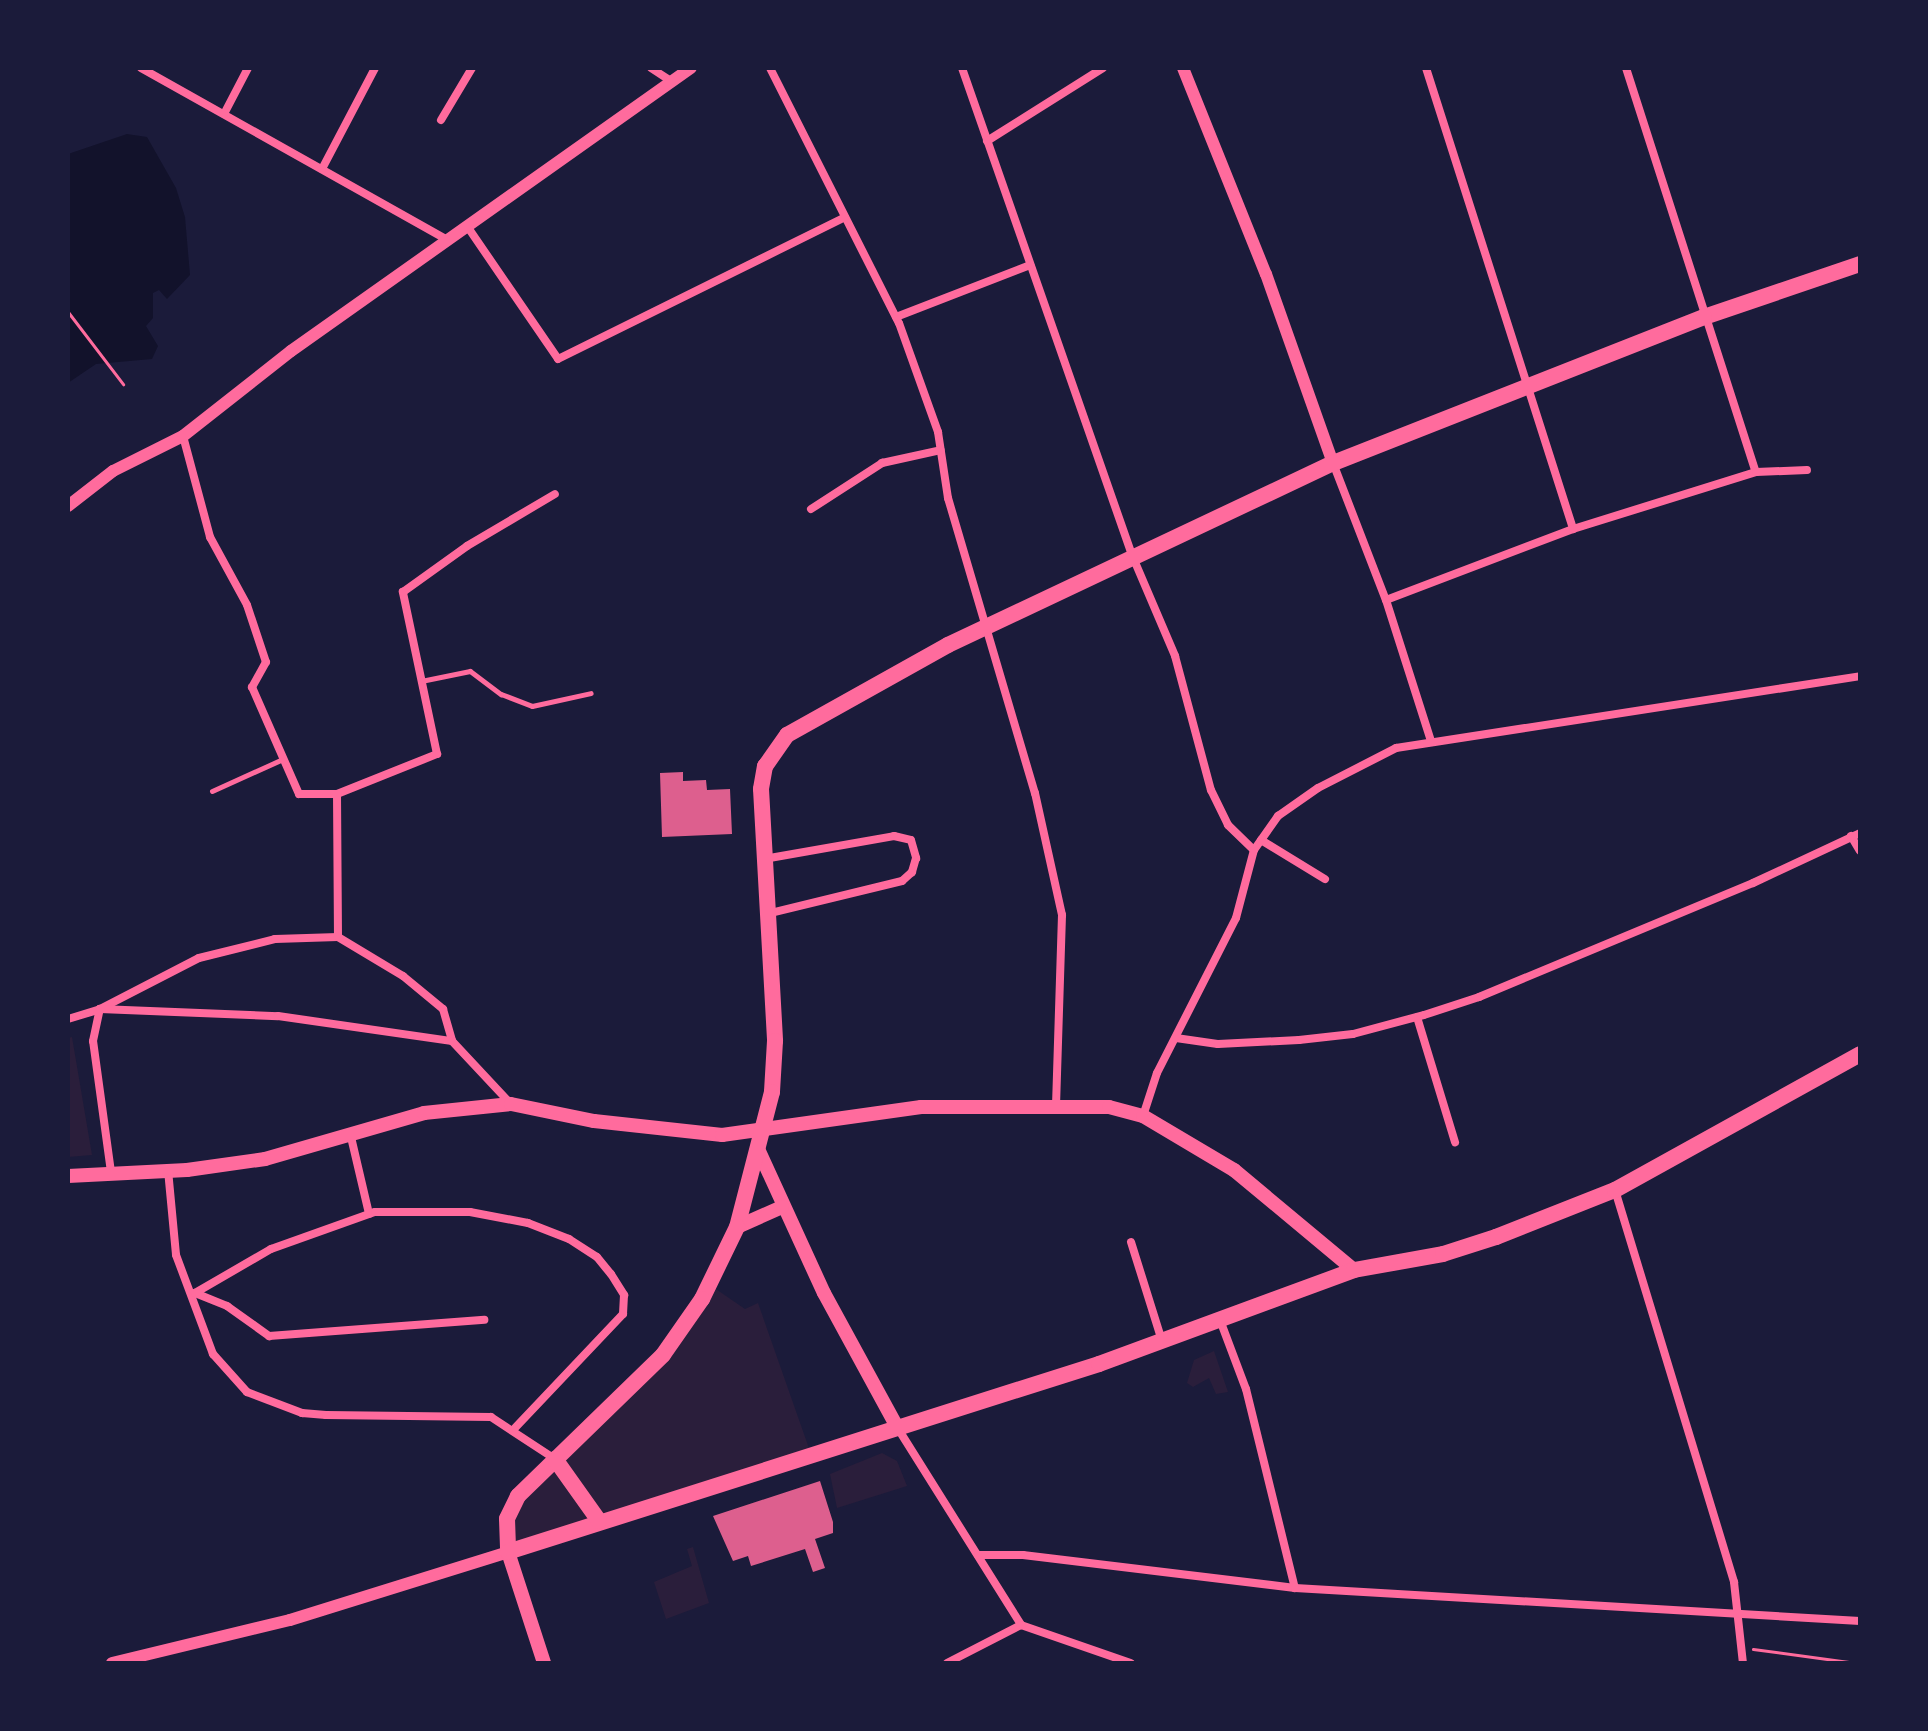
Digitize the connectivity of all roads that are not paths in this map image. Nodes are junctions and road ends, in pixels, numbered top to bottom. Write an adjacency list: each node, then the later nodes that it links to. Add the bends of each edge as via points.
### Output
1 (141, 68): 14 (street)
2 (248, 68): 14 (street)
3 (375, 68): 17 (street)
4 (472, 68): 15 (street)
5 (651, 68): 13 (street)
6 (691, 68): 13 (street)
7 (770, 68): 18 (street)
8 (962, 68): 16 (street)
9 (1103, 68): 16 (street)
10 (1183, 68): 28 (street, via 1266,274)
11 (1426, 68): 25 (street)
12 (1626, 68): 24 (street)
13 (671, 81): 19 (street)
14 (224, 114): 17 (street)
15 (441, 120)
16 (987, 141): 22 (street)
17 (322, 169): 20 (street)
18 (845, 217): 19 (street, via 558,359); 23 (street)
19 (467, 226): 20 (street)
20 (447, 240): 26 (street)
21 (1860, 264): 24 (main road)
22 (1030, 265): 23 (street); 35 (street)
23 (896, 317): 27 (street)
24 (1704, 317): 25 (main road); 30 (street)
25 (1525, 387): 28 (main road); 34 (street)
26 (183, 436): 32 (street, via 113,471); 42 (street, via 210,537 247,605 266,662 252,687)
27 (941, 450): 33 (street, via 882,463); 37 (street, via 948,498)
28 (1333, 463): 35 (main road); 36 (street)
29 (1807, 470): 30 (street)
30 (1756, 472): 34 (street)
31 (555, 494): 39 (street, via 403,592)
32 (68, 506)
33 (811, 509)
34 (1573, 529): 36 (street)
35 (1132, 555): 37 (main road); 47 (street, via 1175,656 1211,790 1228,825)
36 (1386, 600): 41 (street)
37 (987, 626): 49 (main road, via 787,735 772,751 762,778); 60 (street, via 1035,793 1062,915)
38 (1860, 676): 41 (street)
39 (421, 681): 40 (lane, via 470,671 501,694 532,706); 44 (street, via 437,754)
40 (591, 693)
41 (1431, 741): 46 (street, via 1396,748 1318,788 1278,816)
42 (283, 759): 43 (lane); 44 (street, via 299,794)
43 (212, 791)
44 (337, 794): 52 (street)
45 (1856, 834): 48 (street); 54 (street, via 1753,883 1479,997)
46 (1261, 840): 47 (street); 50 (street)
47 (1254, 850): 56 (street, via 1236,918)
48 (1860, 851)
49 (762, 859): 51 (main road); 51 (street, via 894,836 911,840 916,858 902,881)
50 (1325, 879)
51 (766, 914): 62 (main road, via 775,1052)
52 (338, 937): 53 (street, via 275,939 199,958); 57 (street, via 403,976 443,1009)
53 (100, 1009): 55 (street); 57 (street, via 278,1016); 67 (street, via 93,1041)
54 (1417, 1017): 56 (street, via 1353,1034 1299,1040 1218,1044); 64 (street)
55 (68, 1019)
56 (1176, 1038): 61 (street)
57 (452, 1041): 59 (street)
58 (1860, 1054): 69 (main road)
59 (511, 1104): 62 (main road, via 673,1132 722,1135); 63 (main road, via 424,1113)
60 (1056, 1104): 61 (main road, via 1109,1107); 62 (main road, via 921,1107)
61 (1143, 1116): 74 (main road, via 1234,1170)
62 (765, 1125): 65 (main road)
63 (351, 1137): 66 (main road, via 265,1159); 71 (street)
64 (1455, 1142)
65 (758, 1149): 70 (main road); 72 (main road)
66 (168, 1170): 67 (main road); 75 (street, via 176,1255)
67 (111, 1172): 68 (main road)
68 (68, 1176)
69 (1615, 1190): 74 (main road, via 1443,1254); 86 (street, via 1734,1582)
70 (782, 1207): 72 (main road); 79 (main road)
71 (369, 1214): 75 (street, via 271,1249); 80 (street, via 420,1209 528,1223 569,1239 611,1274 624,1295 623,1314)
72 (737, 1227): 81 (main road, via 674,1342)
73 (1131, 1242): 78 (street)
74 (1354, 1270): 77 (main road)
75 (195, 1293): 76 (street, via 227,1306 269,1336); 80 (street, via 222,1366 247,1392 272,1404 351,1417 491,1417)
76 (484, 1320)
77 (1220, 1320): 78 (main road); 85 (street, via 1246,1389)
78 (1162, 1341): 79 (main road)
79 (897, 1427): 82 (main road); 84 (street)
80 (515, 1428): 81 (street)
81 (555, 1459): 82 (main road); 83 (main road, via 510,1509)
82 (599, 1521): 83 (main road)
83 (508, 1552): 89 (street, via 290,1620); 91 (main road)
84 (978, 1555): 85 (street, via 1023,1555); 88 (street)
85 (1295, 1588): 86 (street)
86 (1738, 1614): 87 (street); 94 (street)
87 (1860, 1621)
88 (1021, 1625): 92 (street); 93 (street)
89 (131, 1661): 90 (street)
90 (112, 1663)
91 (544, 1663)
92 (947, 1663)
93 (1131, 1663)
94 (1743, 1663)

